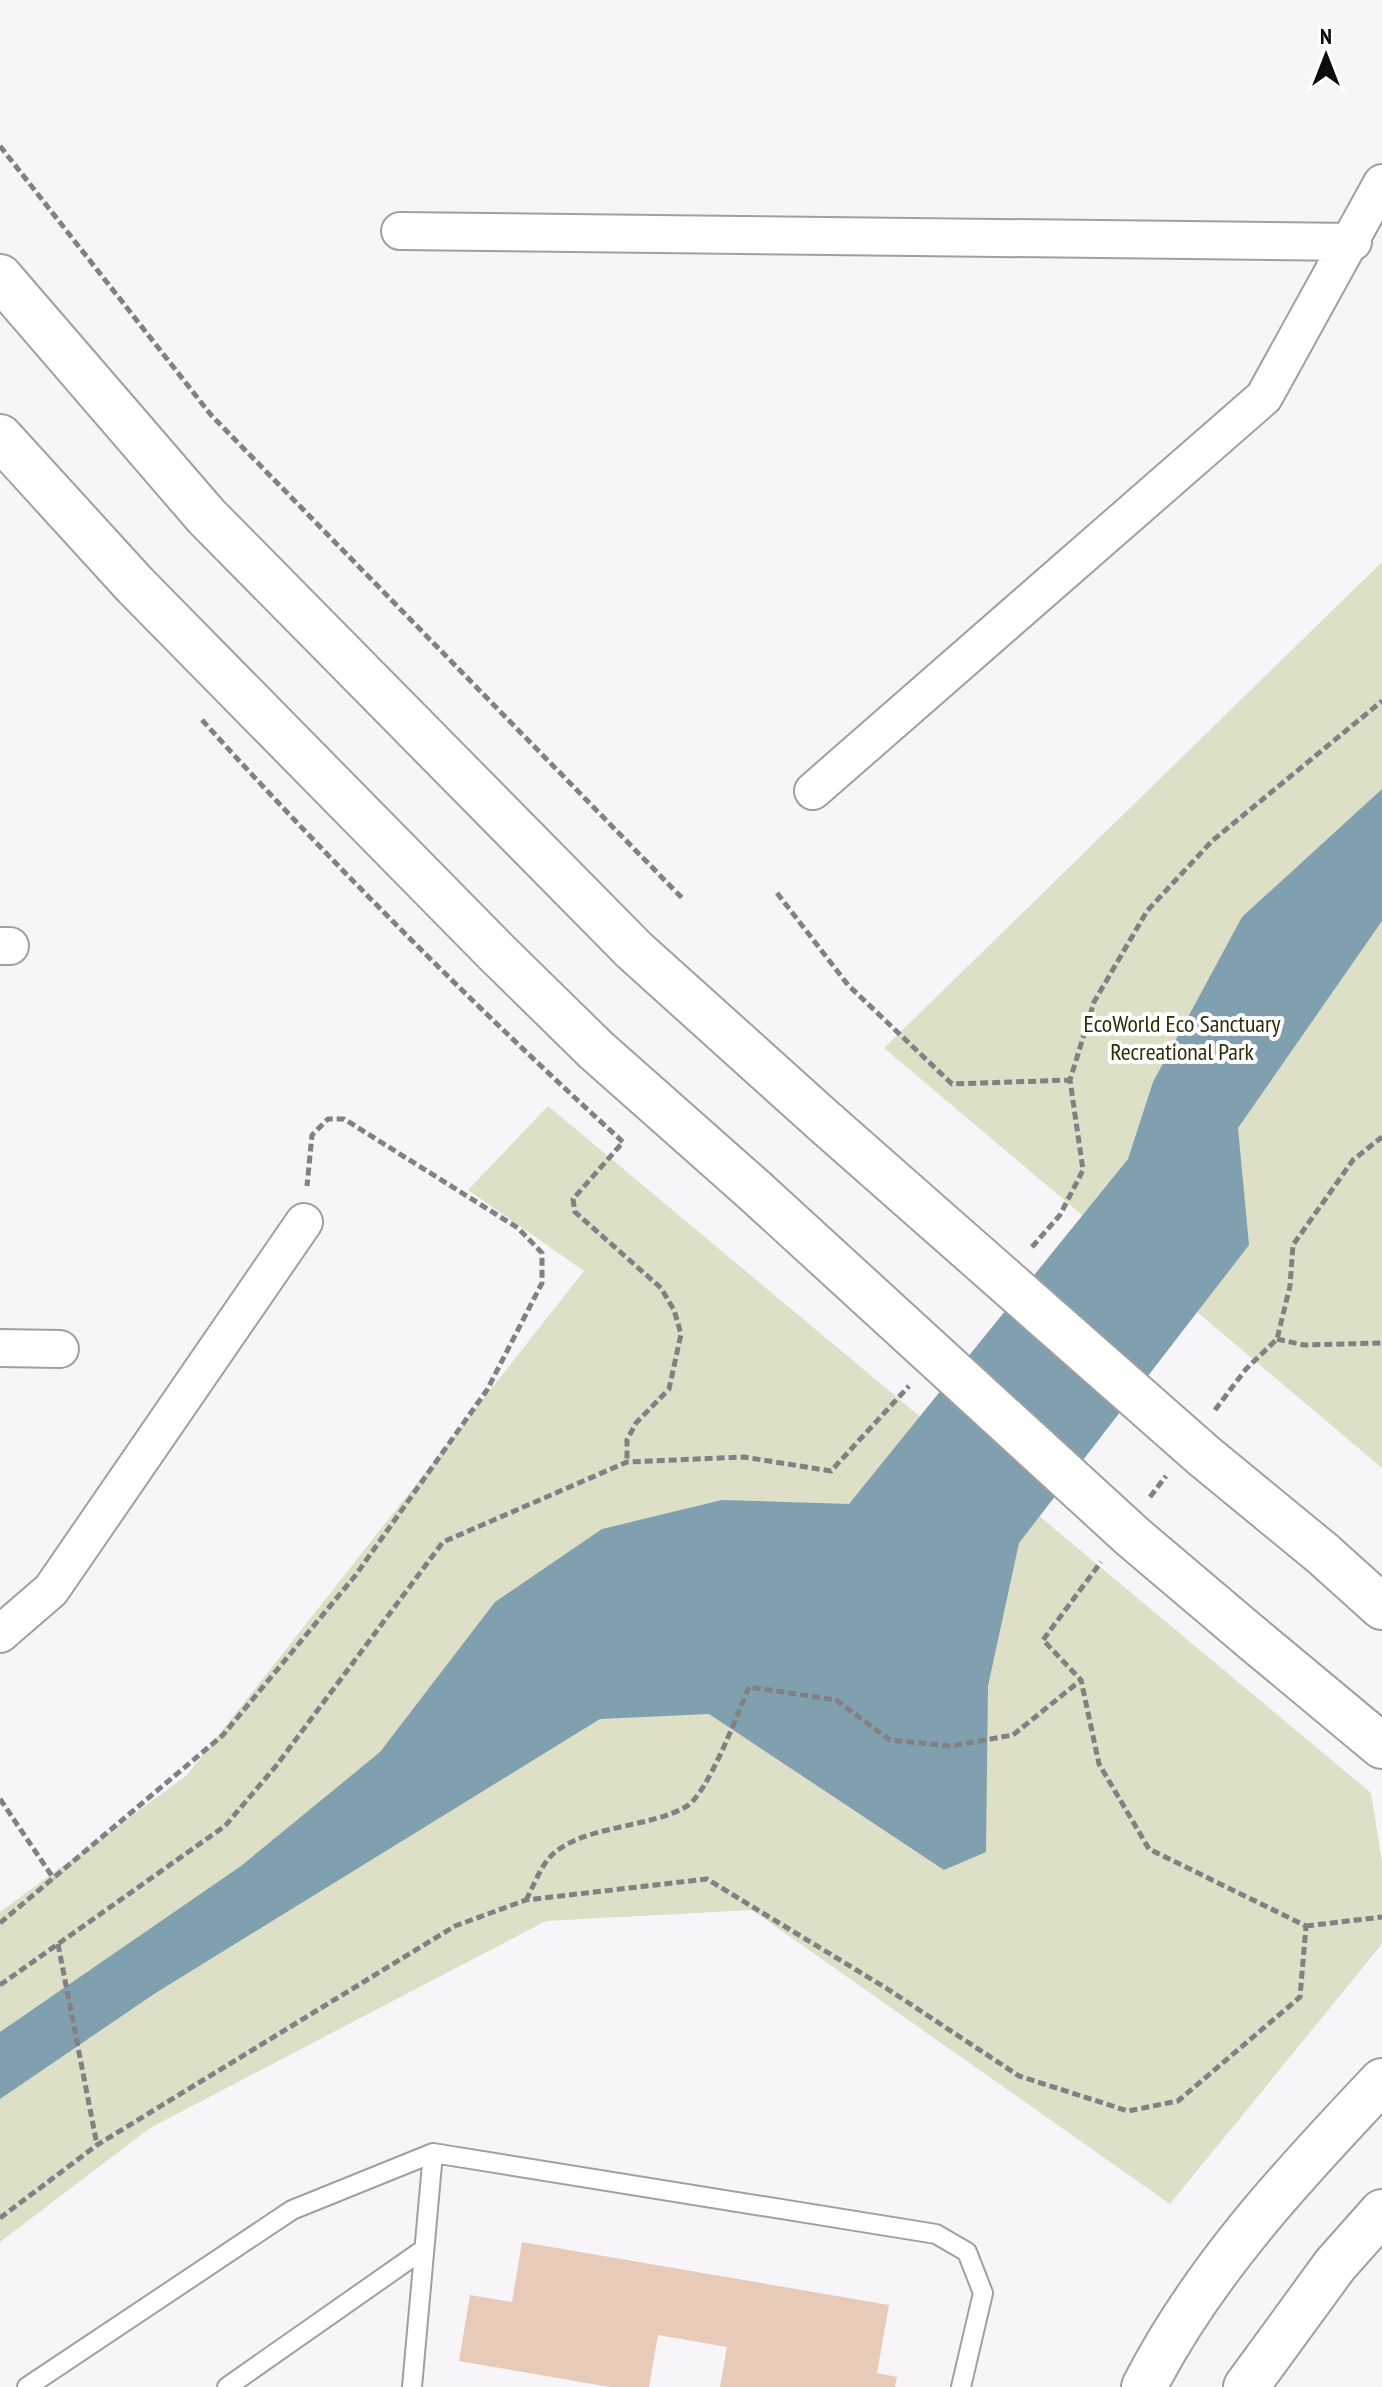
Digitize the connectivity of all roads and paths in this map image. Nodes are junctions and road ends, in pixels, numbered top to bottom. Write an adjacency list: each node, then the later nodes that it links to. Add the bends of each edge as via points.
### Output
1 (0, 146): 11 (path, via 211,415)
2 (1382, 183): 4 (street)
3 (400, 231): 4 (street)
4 (1353, 242): 9 (street, via 1264,397)
5 (0, 277): 26 (main road, bridge, via 206,516 634,950 1204,1456)
6 (0, 437): 29 (main road, bridge, via 135,585 596,1050 1133,1537)
7 (1382, 701): 12 (path, via 1212,841 1147,911 1094,1002)
8 (200, 717): 22 (path, via 284,810 623,1142 573,1199 575,1212 661,1288 681,1334 669,1389 636,1423 627,1440)
9 (813, 791)
10 (777, 893): 12 (path, via 848,985 952,1084)
11 (684, 900)
12 (1070, 1080): 15 (path, via 1083,1170 1060,1215)
13 (1382, 1137): 16 (path, via 1353,1160 1293,1245)
14 (304, 1222): 27 (street, via 51,1590); 31 (path, via 312,1135 328,1119 344,1119 518,1228 542,1253 542,1283 487,1390 355,1576 223,1735)
15 (1029, 1250)
16 (1277, 1339): 17 (path, via 1304,1345); 21 (path)
17 (1382, 1343)
18 (0, 1348): 19 (street)
19 (60, 1349)
20 (917, 1377): 22 (path, via 831,1471 744,1457)
21 (1209, 1418)
22 (627, 1462): 36 (path, via 443,1542 225,1826)
23 (1172, 1468): 24 (path)
24 (1144, 1505)
25 (1107, 1554): 28 (path, via 1043,1640)
26 (1382, 1607)
27 (0, 1634)
28 (1081, 1680): 32 (path, via 1013,1735 951,1746 890,1740 836,1700 749,1687 711,1772 689,1805 583,1838 550,1857); 35 (path, via 1099,1764 1149,1849)
29 (1382, 1746)
30 (0, 1799): 31 (path)
31 (54, 1879): 34 (path)
32 (526, 1900): 35 (path, via 707,1879 1019,2076 1128,2111 1178,2101 1300,1997); 39 (path, via 455,1926)
33 (1382, 1917): 35 (path)
34 (0, 1923)
35 (1306, 1926)
36 (58, 1944): 37 (path); 39 (path)
37 (0, 1985)
38 (1382, 2081): 48 (main road, via 1275,2195 1167,2342)
39 (97, 2145): 42 (path)
40 (433, 2153): 43 (lane); 44 (lane, via 292,2210); 47 (lane, via 936,2234 967,2252 983,2293)
41 (1382, 2212): 49 (main road, via 1335,2265)
42 (0, 2218)
43 (424, 2249): 45 (lane); 46 (lane)
44 (27, 2387)
45 (227, 2387)
46 (412, 2387)
47 (961, 2387)
48 (1144, 2387)
49 (1246, 2387)

